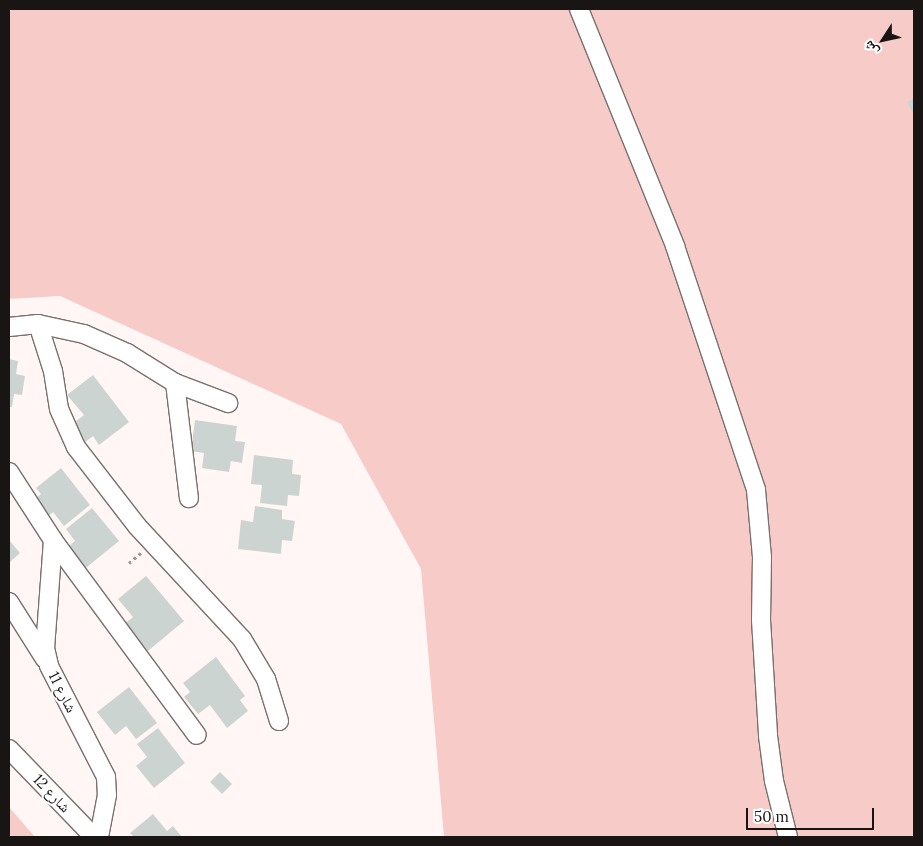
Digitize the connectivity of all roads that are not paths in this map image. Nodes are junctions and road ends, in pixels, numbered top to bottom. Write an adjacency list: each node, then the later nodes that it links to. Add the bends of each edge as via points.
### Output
1 (579, 9): 16 (street, via 675,246 756,490 762,557 761,620 768,736 774,781)
2 (38, 324): 3 (street); 4 (street, via 55,326 104,342); 11 (street, via 53,371 59,409 76,447 137,526 242,639 266,679)
3 (9, 327)
4 (175, 383): 5 (street); 7 (street)
5 (228, 403)
6 (9, 472): 8 (street)
7 (189, 498)
8 (53, 540): 10 (street, شارع 11, via 45,630); 12 (street)
9 (9, 602): 10 (street)
10 (49, 666): 15 (street, شارع 11, via 106,777 107,795)
11 (279, 721)
12 (197, 735)
13 (9, 749): 14 (street, شارع 12)
14 (94, 837)
15 (99, 837)
16 (788, 837)

